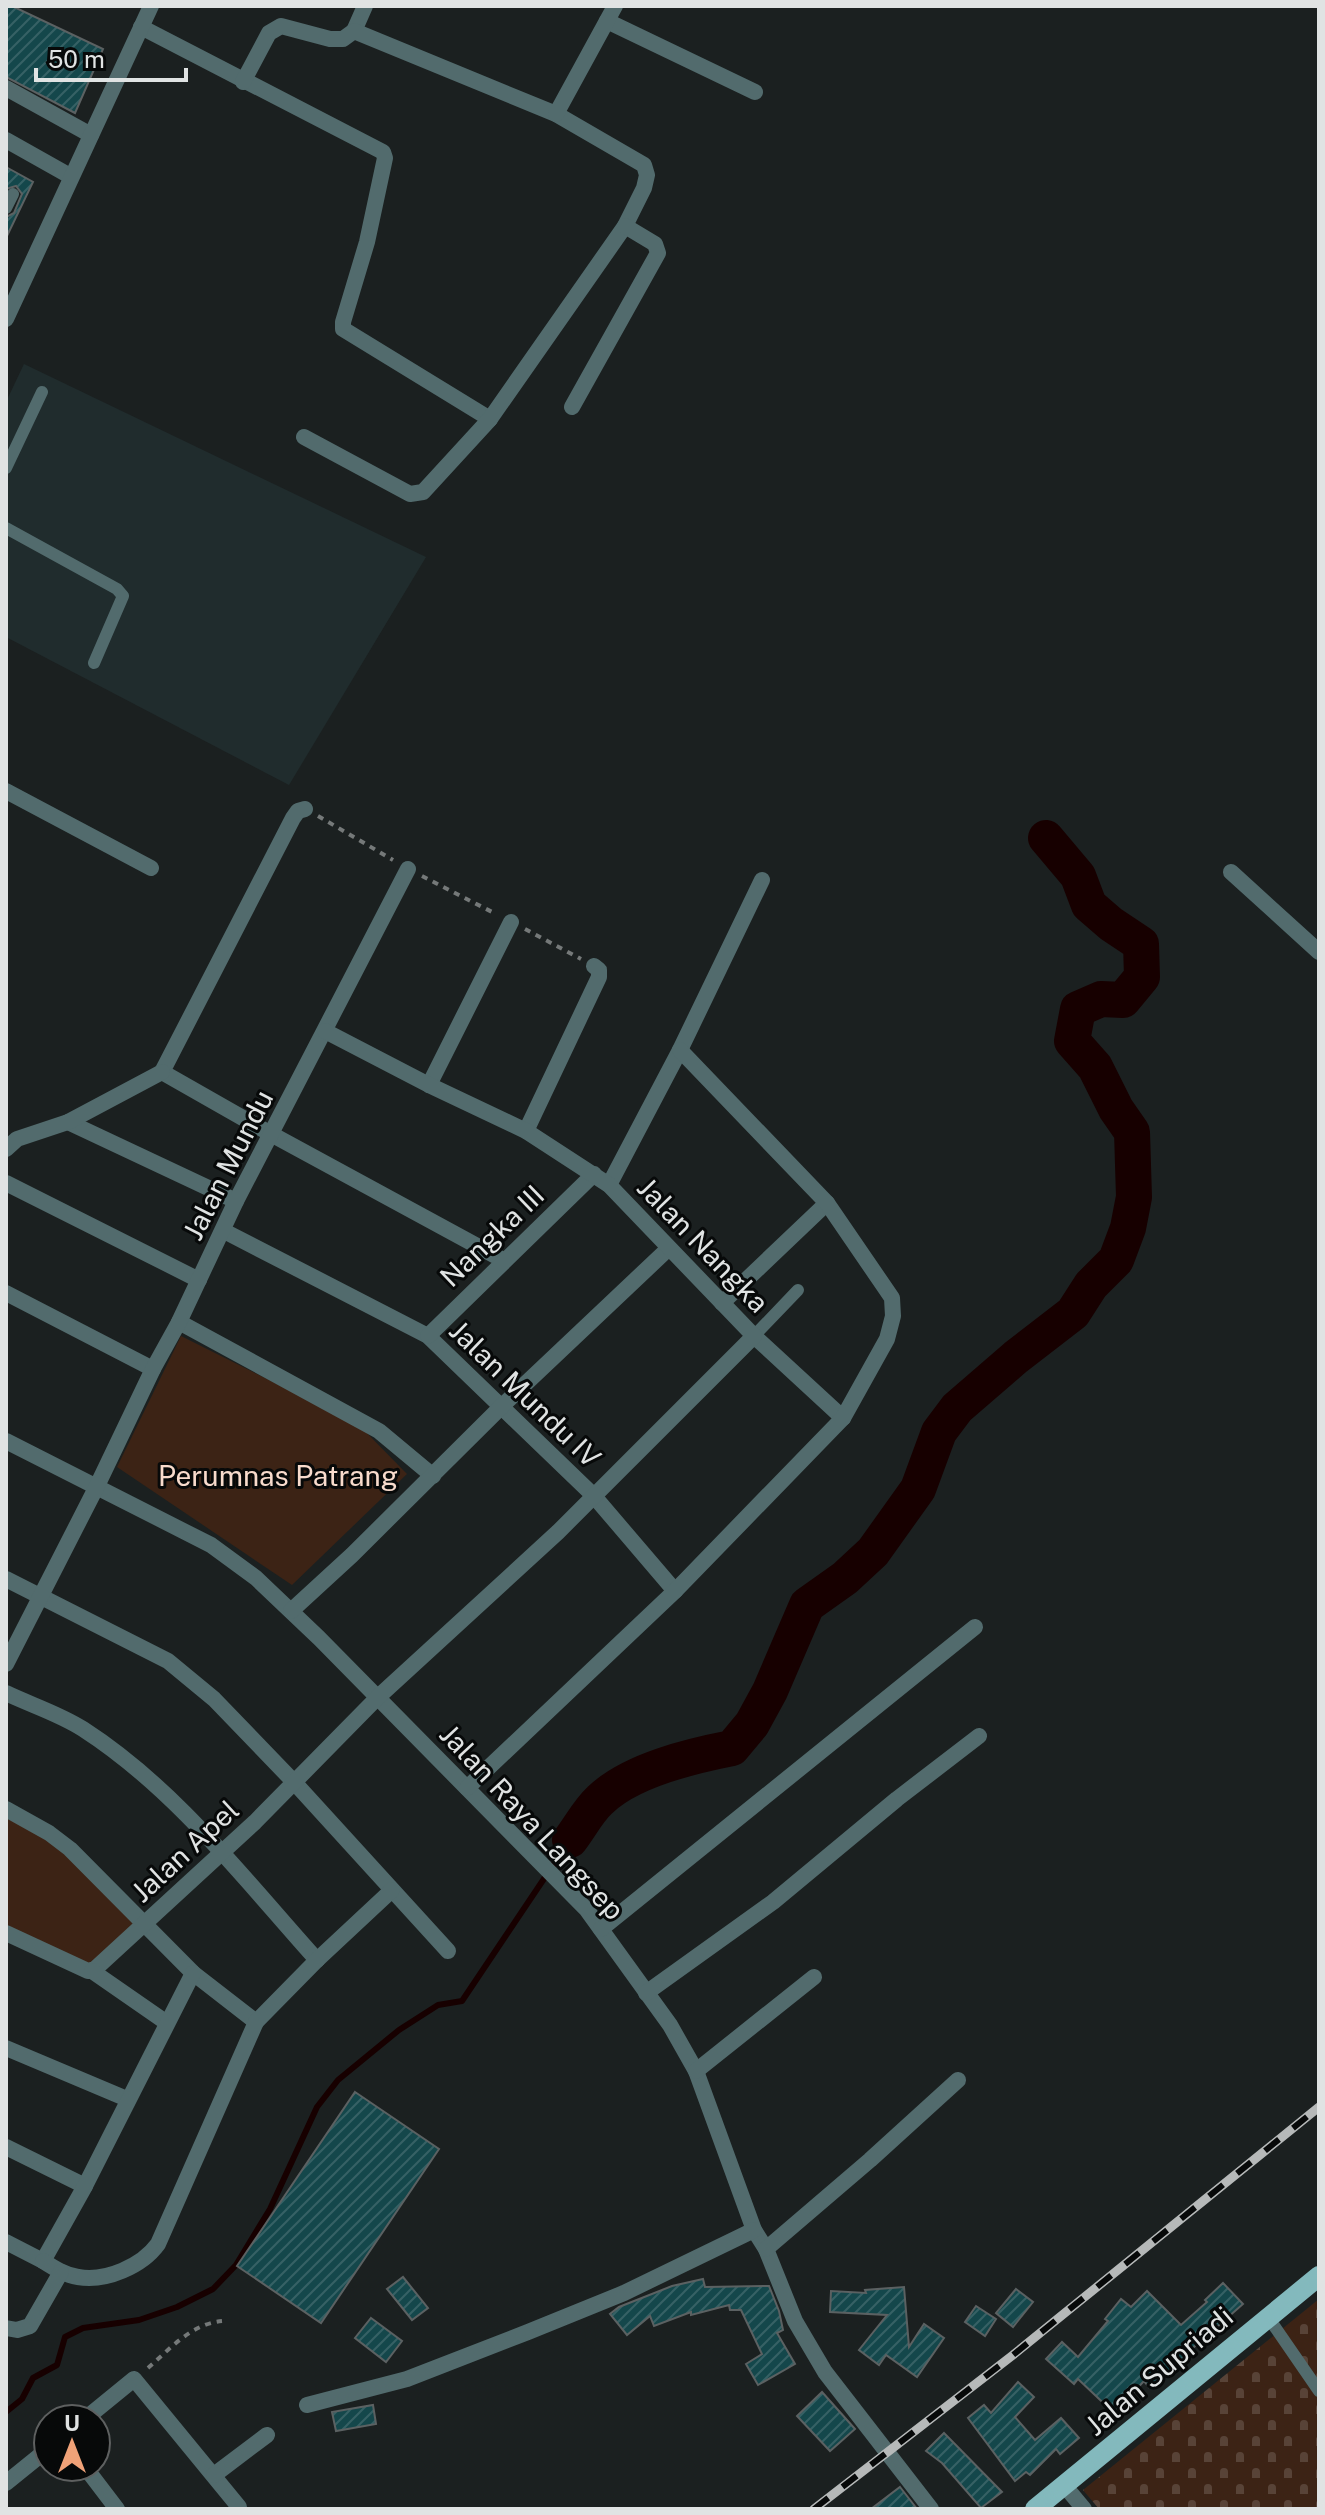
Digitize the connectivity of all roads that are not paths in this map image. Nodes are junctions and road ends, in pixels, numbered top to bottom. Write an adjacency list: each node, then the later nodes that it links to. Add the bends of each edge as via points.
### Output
1 (151, 6): 4 (street)
2 (365, 6): 5 (street)
3 (611, 13): 8 (street); 9 (street)
4 (141, 27): 6 (street); 10 (street)
5 (354, 31): 6 (street, via 343,39 330,39 276,28); 9 (street)
6 (243, 82): 20 (street, via 383,152 367,242 343,329)
7 (6, 88): 10 (street)
8 (755, 92)
9 (556, 114): 15 (street, via 644,165 644,188)
10 (91, 135): 12 (street)
11 (6, 140): 12 (street)
12 (70, 176): 16 (street)
13 (13, 194): 14 (lane)
14 (6, 208)
15 (625, 226): 19 (street, via 655,244 658,253); 20 (street)
16 (11, 296): 17 (street)
17 (6, 319)
18 (42, 392): 22 (lane)
19 (572, 407)
20 (490, 419): 21 (street, via 417,495)
21 (304, 437)
22 (6, 468)
23 (6, 528): 24 (lane, via 123,596)
24 (94, 663)
25 (6, 791): 27 (street)
26 (305, 809): 36 (street, via 293,818)
27 (151, 868)
28 (408, 869): 34 (street, Jalan Mundu)
29 (1231, 872): 32 (street)
30 (762, 880): 35 (street)
31 (511, 922): 37 (street)
32 (1319, 952)
33 (594, 966): 39 (street, via 599,977)
34 (325, 1031): 37 (street, Jalan Nangka); 40 (street, Jalan Mundu)
35 (680, 1050): 44 (street); 46 (street)
36 (162, 1072): 38 (street); 40 (street)
37 (429, 1085): 39 (street, Jalan Nangka)
38 (68, 1122): 41 (street, via 17,1139); 45 (street)
39 (526, 1131): 42 (street, Jalan Nangka)
40 (271, 1134): 45 (street, Jalan Mundu); 49 (street)
41 (6, 1149)
42 (594, 1174): 44 (street, Jalan Nangka); 49 (street, Nangka III)
43 (6, 1183): 50 (street)
44 (609, 1185): 48 (street, Jalan Nangka)
45 (236, 1201): 47 (street, Jalan Mundu)
46 (827, 1203): 53 (street); 59 (street, via 892,1298 887,1339)
47 (224, 1231): 50 (street, Jalan Mundu); 55 (street, Jalan Mundu IV)
48 (669, 1248): 53 (street, Jalan Nangka); 58 (street)
49 (503, 1260): 55 (street, Nangka III)
50 (199, 1280): 54 (street, Jalan Mundu)
51 (798, 1290): 56 (lane)
52 (6, 1293): 57 (street)
53 (722, 1303): 56 (street, Jalan Nangka)
54 (179, 1322): 57 (street, Jalan Mundu); 61 (street, via 379,1431)
55 (428, 1336): 58 (street, Jalan Mundu IV)
56 (754, 1336): 59 (street); 63 (street, Jalan Nangka)
57 (153, 1369): 62 (street, Jalan Mundu)
58 (502, 1406): 61 (street); 63 (street, Jalan Mundu IV)
59 (843, 1418): 65 (street)
60 (6, 1441): 62 (street, Jalan Raya Langsep)
61 (433, 1476): 67 (street)
62 (97, 1486): 66 (street, Jalan Mundu); 67 (street, Jalan Raya Langsep, via 211,1545)
63 (593, 1495): 65 (street, Jalan Mundu IV); 71 (street, Jalan Nangka)
64 (6, 1579): 66 (street)
65 (675, 1591): 74 (street)
66 (42, 1597): 69 (street, Jalan Mundu); 73 (street, via 168,1661 214,1699)
67 (291, 1611): 71 (street, Jalan Raya Langsep)
68 (975, 1627): 79 (street)
69 (6, 1664)
70 (6, 1693): 76 (street, via 80,1727 124,1757)
71 (377, 1698): 73 (street, Jalan Apel); 74 (street, Jalan Raya Langsep)
72 (979, 1736): 86 (street, via 773,1902)
73 (294, 1782): 76 (street, Jalan Apel); 77 (street)
74 (467, 1788): 79 (street, Jalan Raya Langsep)
75 (6, 1809): 78 (street, via 70,1849)
76 (221, 1853): 78 (street, Jalan Apel); 82 (street)
77 (392, 1890): 81 (street); 82 (street)
78 (145, 1923): 83 (street, Jalan Apel); 84 (street)
79 (601, 1929): 86 (street, Jalan Raya Langsep)
80 (6, 1933): 83 (street)
81 (448, 1951)
82 (317, 1960): 87 (street)
83 (92, 1971): 88 (street)
84 (193, 1973): 87 (street); 88 (street)
85 (814, 1977): 90 (street)
86 (646, 1993): 90 (street, Jalan Raya Langsep)
87 (256, 2022): 99 (street, via 150,2255 126,2270 96,2276)
88 (167, 2023): 92 (street)
89 (6, 2048): 92 (street)
90 (696, 2071): 95 (street, Jalan Raya Langsep)
91 (958, 2080): 97 (street)
92 (127, 2099): 94 (street)
93 (6, 2147): 94 (street)
94 (85, 2186): 98 (street)
95 (754, 2230): 97 (street, Jalan Raya Langsep); 105 (street, via 624,2293 407,2379)
96 (6, 2242): 98 (street)
97 (766, 2249): 114 (street, Jalan Raya Langsep, via 795,2321 825,2372)
98 (43, 2261): 99 (street)
99 (61, 2272): 102 (street, via 30,2326)
100 (1319, 2276): 101 (main road, Jalan Supriadi)
101 (1268, 2317): 103 (lane); 111 (main road, Jalan Supriadi)
102 (6, 2328)
103 (1319, 2391)
104 (105, 2403): 108 (street, via 134,2379)
105 (307, 2405)
106 (267, 2435): 108 (street)
107 (32, 2462): 109 (street)
108 (214, 2475): 112 (street)
109 (6, 2483)
110 (97, 2483): 113 (street)
111 (1064, 2485): 115 (main road, Jalan Supriadi); 116 (street)
112 (239, 2507)
113 (117, 2509)
114 (931, 2509)
115 (1035, 2509)
116 (1084, 2509)

